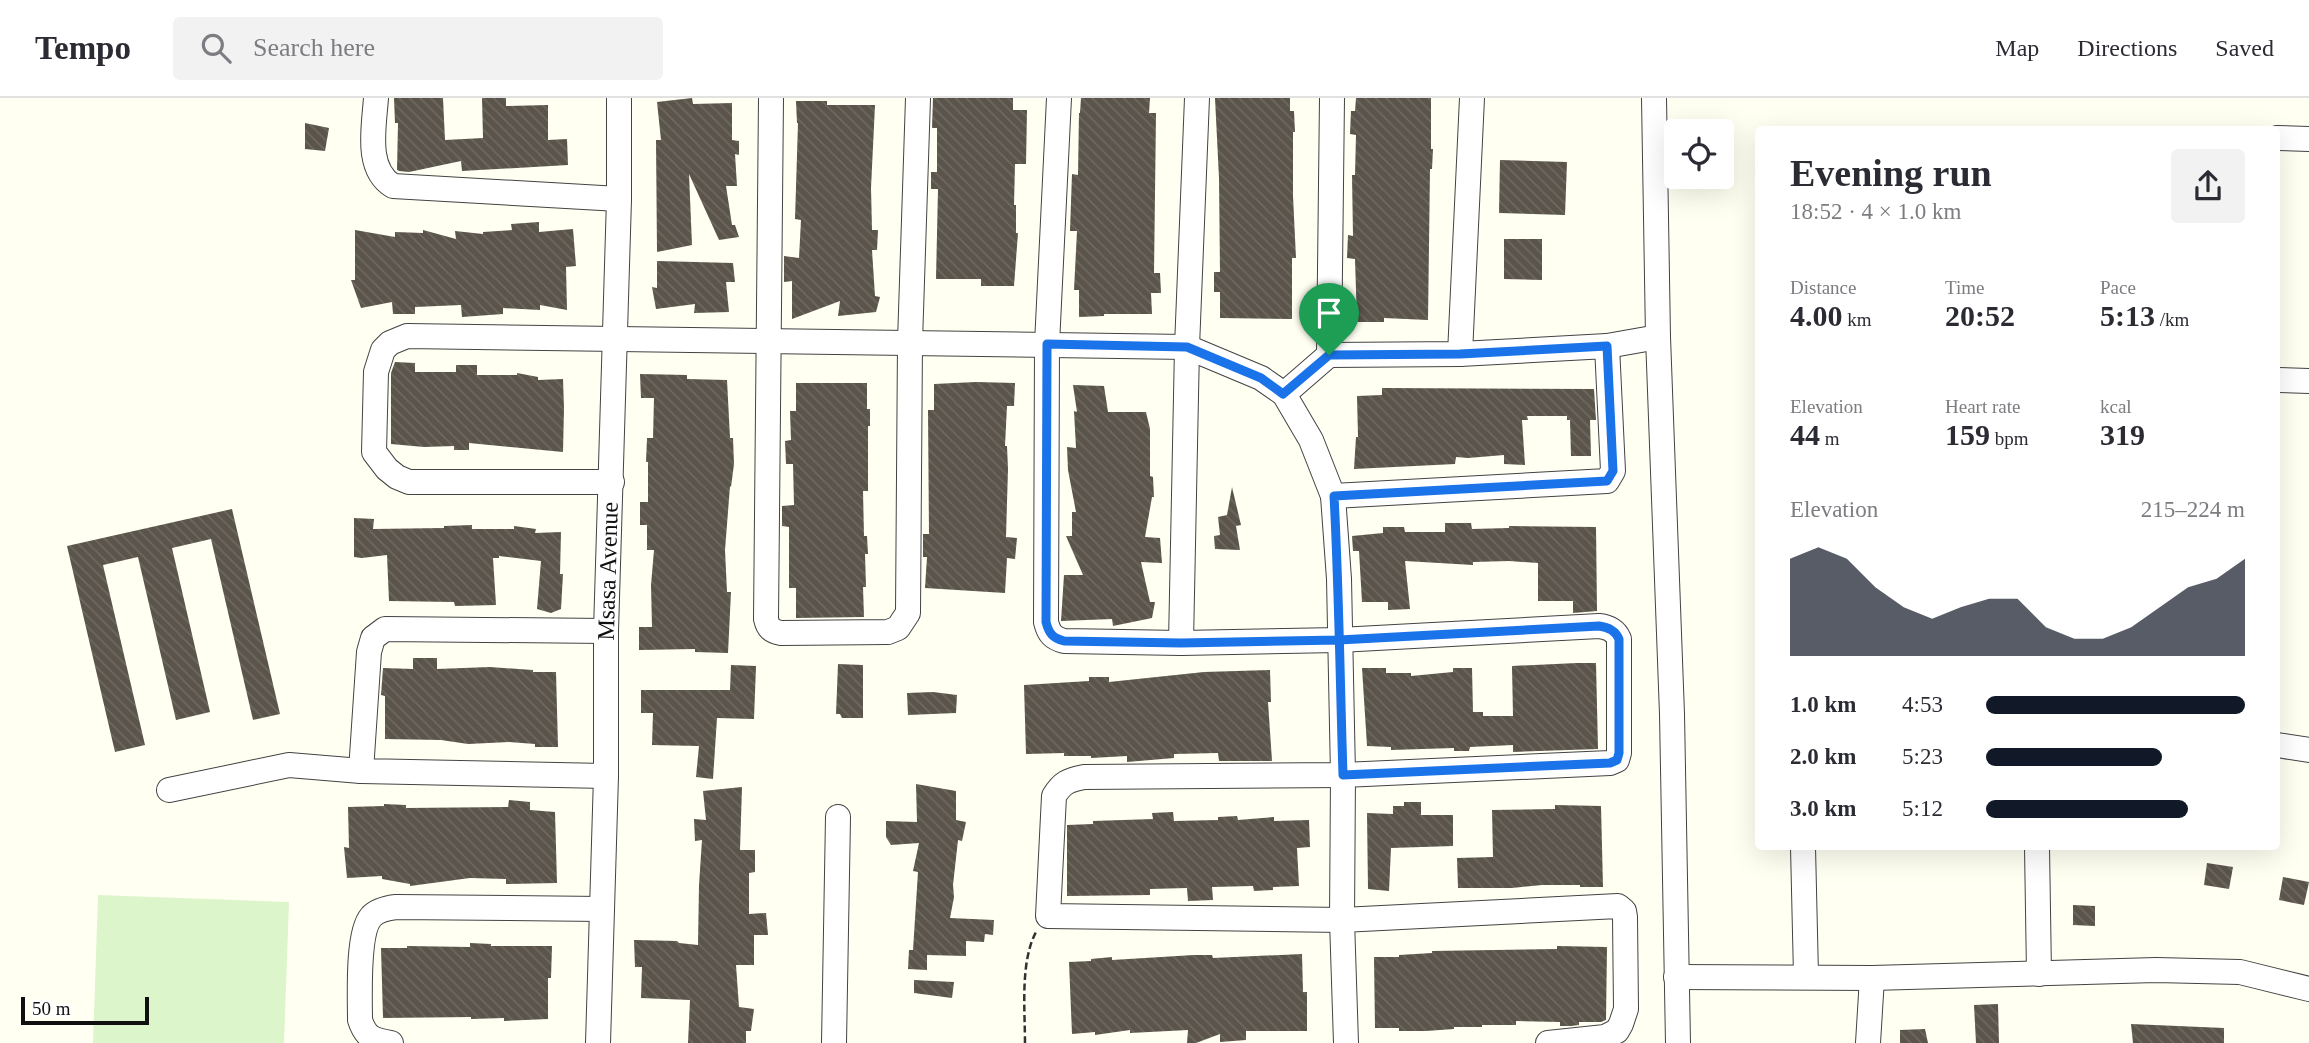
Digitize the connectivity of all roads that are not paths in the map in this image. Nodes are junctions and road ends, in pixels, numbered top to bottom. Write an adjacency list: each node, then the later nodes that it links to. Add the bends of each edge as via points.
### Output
1 (376, 98): 12 (street, via 375,165 383,180 393,186)
2 (619, 98): 12 (street, Msasa Avenue)
3 (771, 98): 15 (street)
4 (918, 98): 16 (street)
5 (1059, 98): 17 (street)
6 (1197, 98): 19 (street)
7 (1332, 98): 21 (street)
8 (1472, 98): 20 (street)
9 (1654, 98): 13 (street)
10 (2280, 138): 11 (street)
11 (2309, 139)
12 (619, 198): 14 (street, Msasa Avenue)
13 (1658, 337): 18 (street); 43 (street)
14 (615, 340): 15 (street); 25 (street, Msasa Avenue); 25 (street, via 407,336 390,343 376,372 374,452 387,469 409,482)
15 (770, 340): 16 (street); 16 (street, via 766,619 772,631 781,633 888,632 898,628 908,612)
16 (910, 342): 17 (street)
17 (1047, 344): 19 (street); 29 (street, via 1049,631 1064,641)
18 (1607, 346): 20 (street); 26 (street, via 1613,471 1607,481)
19 (1187, 347): 24 (street, via 1261,378); 29 (street)
20 (1460, 354): 21 (street)
21 (1329, 355): 24 (street)
22 (2280, 380): 23 (street)
23 (2309, 381)
24 (1283, 394): 26 (street, via 1311,440)
25 (612, 482): 27 (street, Msasa Avenue)
26 (1334, 496): 28 (street)
27 (607, 631): 32 (street, via 385,629 373,638 369,652); 34 (street, Msasa Avenue)
28 (1339, 640): 29 (street); 33 (street); 33 (street, via 1599,626 1613,630 1619,639 1619,753 1614,762)
29 (1181, 643)
30 (2280, 745): 31 (street)
31 (2309, 750)
32 (360, 771): 34 (street); 35 (street, via 289,765)
33 (1343, 775): 40 (street); 40 (street, via 1071,779 1061,784 1054,796 1048,916)
34 (606, 776): 39 (street, Msasa Avenue)
35 (169, 790)
36 (838, 817): 48 (street)
37 (1803, 850): 42 (street)
38 (2036, 850): 41 (street)
39 (602, 909): 46 (street, via 396,907 372,916 362,936 360,1020 371,1038); 47 (street, Msasa Avenue)
40 (1342, 920): 49 (street); 50 (street, via 1618,906 1624,911 1625,930 1626,1009 1621,1024 1605,1037)
41 (2039, 974): 44 (street); 45 (street, via 2240,972)
42 (1806, 976): 43 (street); 44 (street)
43 (1676, 977): 51 (street)
44 (1872, 978): 52 (street)
45 (2309, 989)
46 (391, 1043)
47 (598, 1043)
48 (834, 1043)
49 (1346, 1043)
50 (1548, 1043)
51 (1678, 1043)
52 (1868, 1043)

